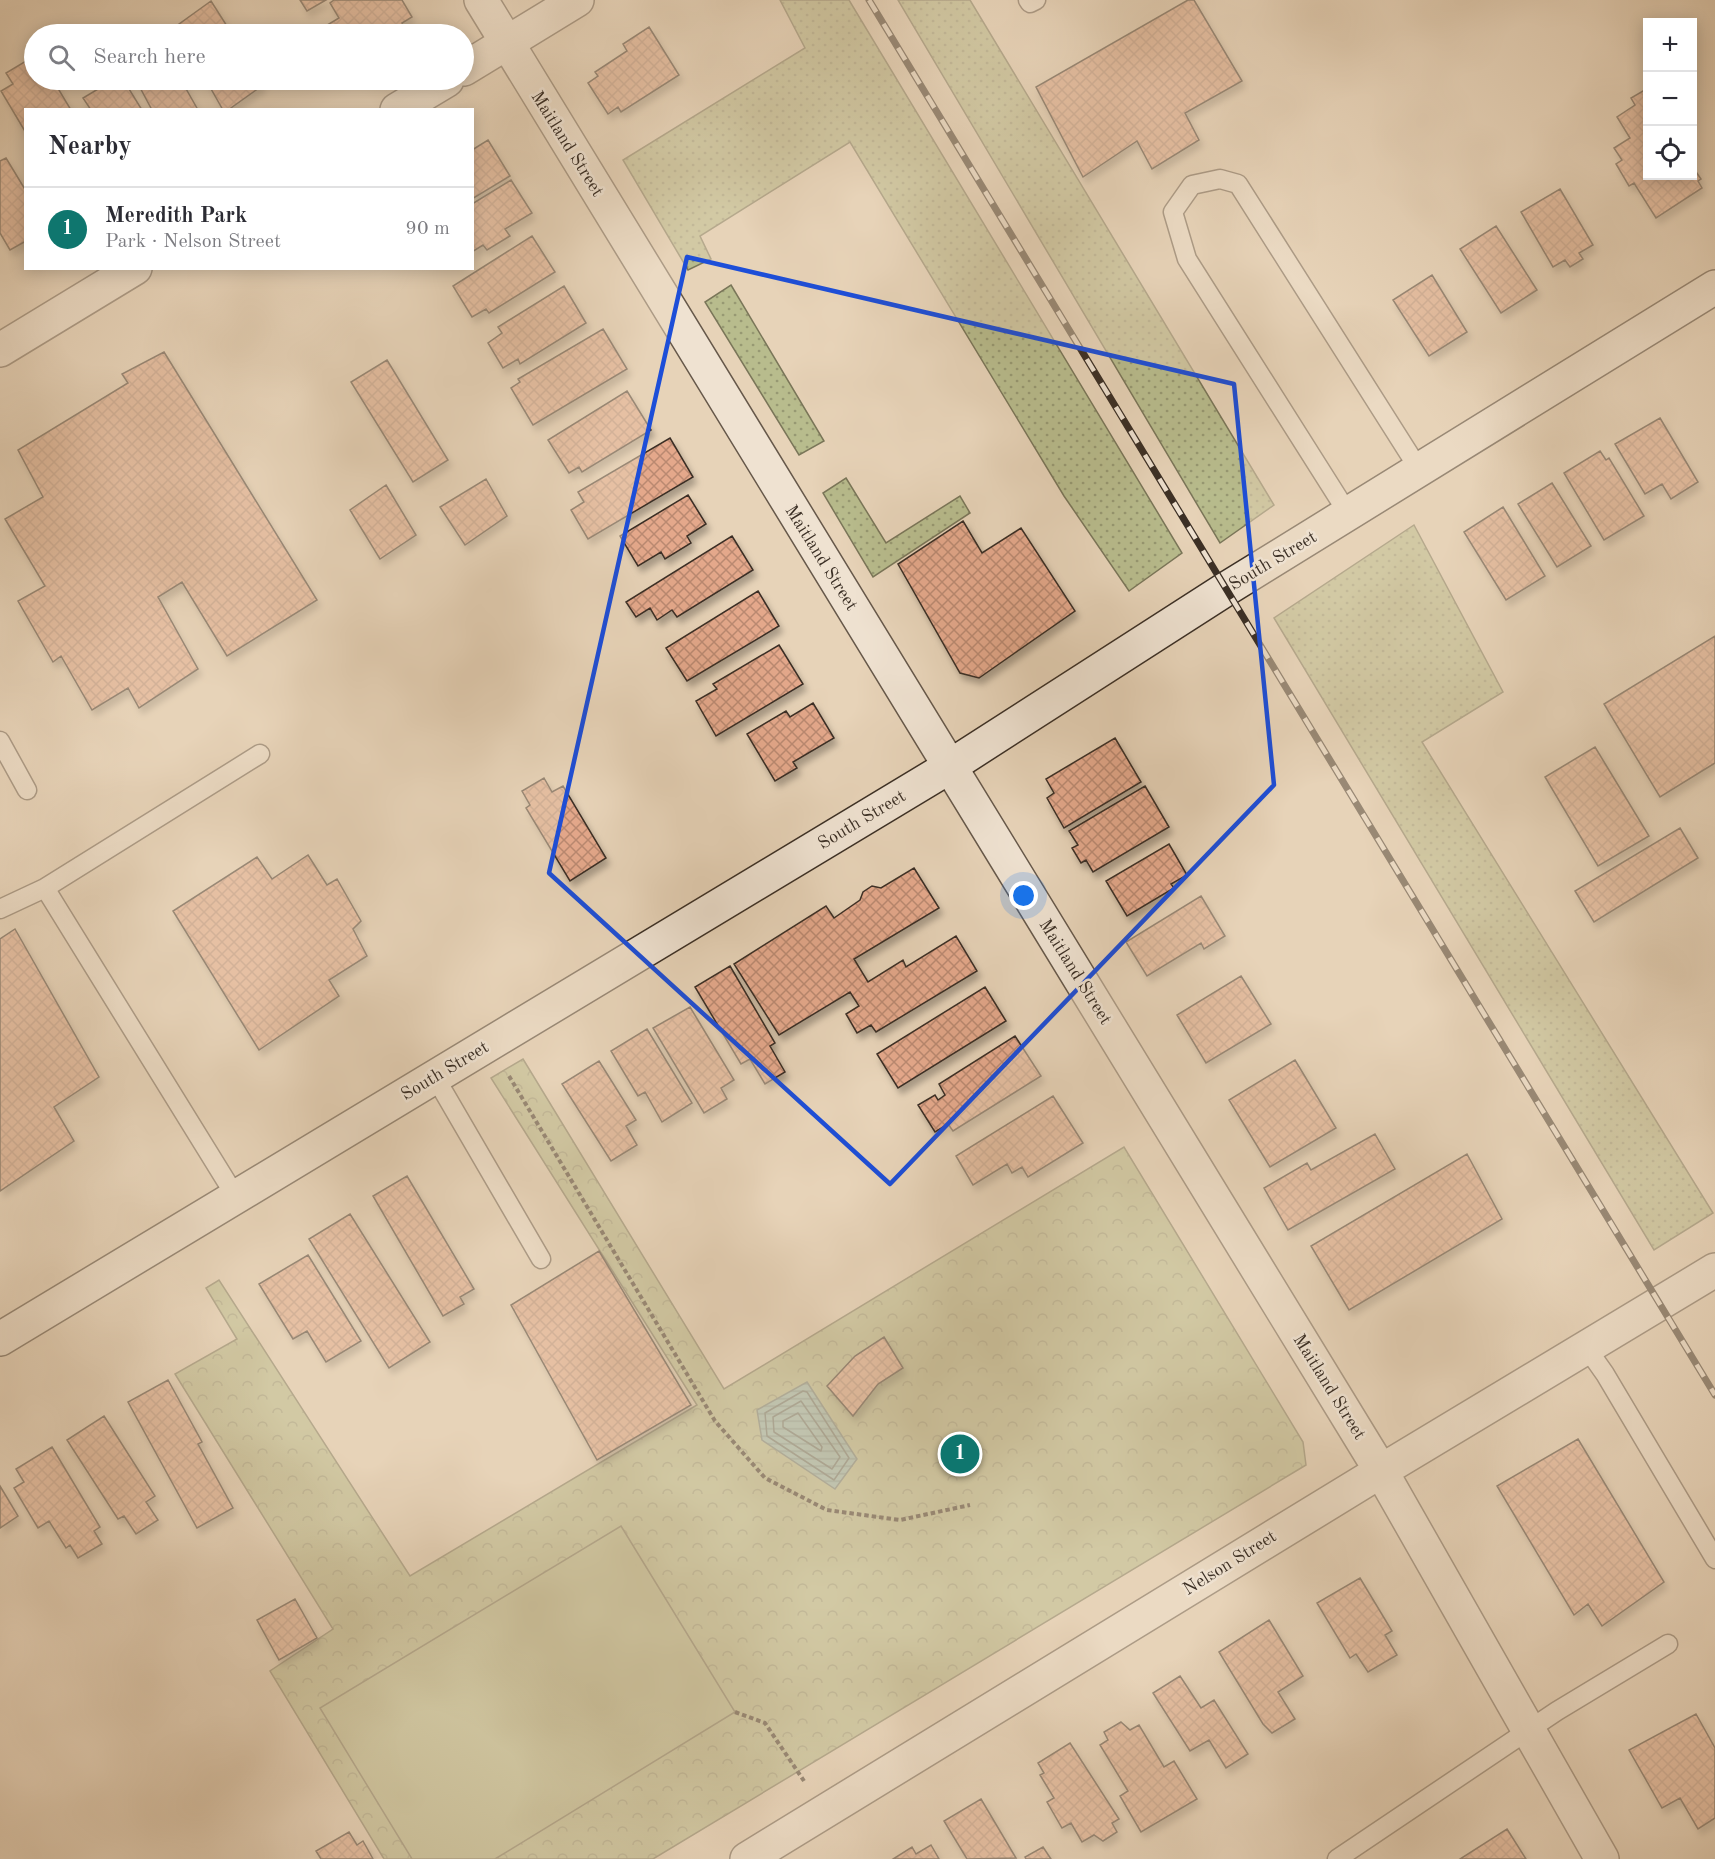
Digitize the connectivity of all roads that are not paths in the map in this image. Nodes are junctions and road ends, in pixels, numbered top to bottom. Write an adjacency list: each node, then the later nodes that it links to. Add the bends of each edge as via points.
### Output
1 (481, 0): 5 (street, Maitland Street)
2 (577, 0): 5 (street)
3 (1028, 0): 4 (lane)
4 (1036, 0)
5 (506, 44): 6 (street); 16 (street, Maitland Street)
6 (474, 63)
7 (430, 90): 8 (street)
8 (400, 108)
9 (132, 270): 11 (street)
10 (1715, 287): 12 (street, South Street)
11 (0, 350)
12 (1420, 471): 13 (street, South Street); 13 (lane, via 1238,184 1220,179 1192,185 1173,212 1187,259)
13 (1349, 515): 16 (street, South Street)
14 (0, 741): 17 (lane)
15 (260, 754): 18 (lane)
16 (949, 767): 20 (street, South Street); 26 (street, Maitland Street)
17 (27, 790)
18 (45, 888): 19 (lane); 21 (lane)
19 (0, 909)
20 (435, 1077): 21 (street, South Street); 22 (lane)
21 (236, 1197): 24 (street, South Street)
22 (541, 1259)
23 (1715, 1270): 25 (street, Nelson Street)
24 (0, 1339)
25 (1586, 1347): 26 (street, Nelson Street); 27 (lane)
26 (1381, 1470): 29 (street, Maitland Street); 30 (street, Nelson Street)
27 (1715, 1559)
28 (1668, 1644): 29 (lane)
29 (1528, 1730): 31 (lane); 32 (street, Maitland Street)
30 (747, 1859)
31 (1337, 1859)
32 (1602, 1859)

